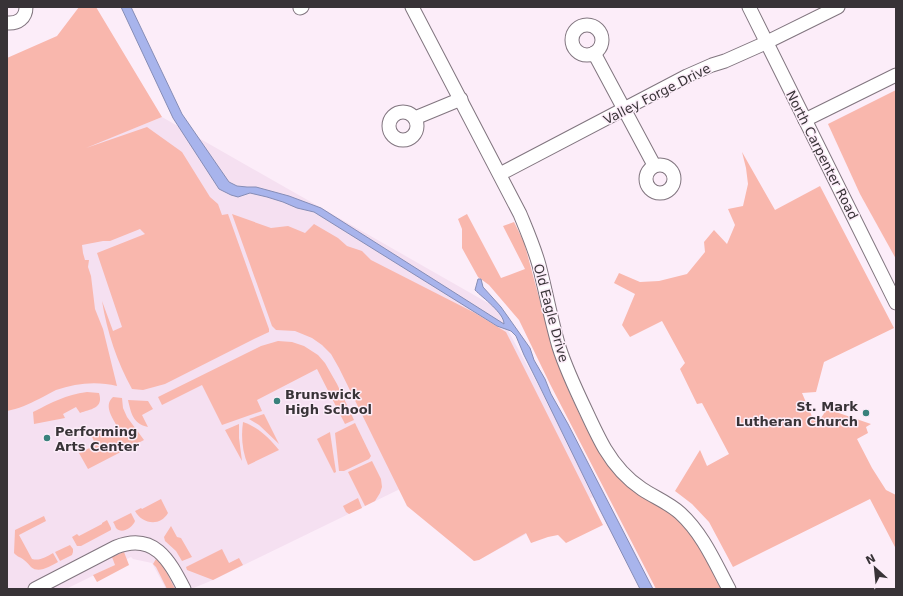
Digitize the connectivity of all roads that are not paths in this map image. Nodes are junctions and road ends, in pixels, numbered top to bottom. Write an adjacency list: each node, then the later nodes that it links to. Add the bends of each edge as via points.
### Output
1 (26, 7): 5 (street, via 22,19)
2 (412, 7): 9 (street, Old Eagle Drive)
3 (749, 7): 6 (street, North Carpenter Road)
4 (838, 7): 6 (street, Valley Forge Drive)
5 (7, 23)
6 (766, 42): 10 (street, Valley Forge Drive, via 687,76); 12 (street, North Carpenter Road)
7 (594, 53): 10 (street)
8 (896, 75): 12 (street)
9 (461, 99): 11 (street); 14 (street, Old Eagle Drive)
10 (624, 110): 13 (street); 14 (street, Valley Forge Drive)
11 (415, 118)
12 (805, 120): 15 (street, North Carpenter Road)
13 (654, 166)
14 (500, 174): 18 (street, Old Eagle Drive, via 530,239 559,348 581,401 606,450 630,479 679,512 690,523 703,541)
15 (896, 303)
16 (35, 589): 17 (street, via 112,549 134,543 158,550)
17 (184, 589)
18 (729, 589)

